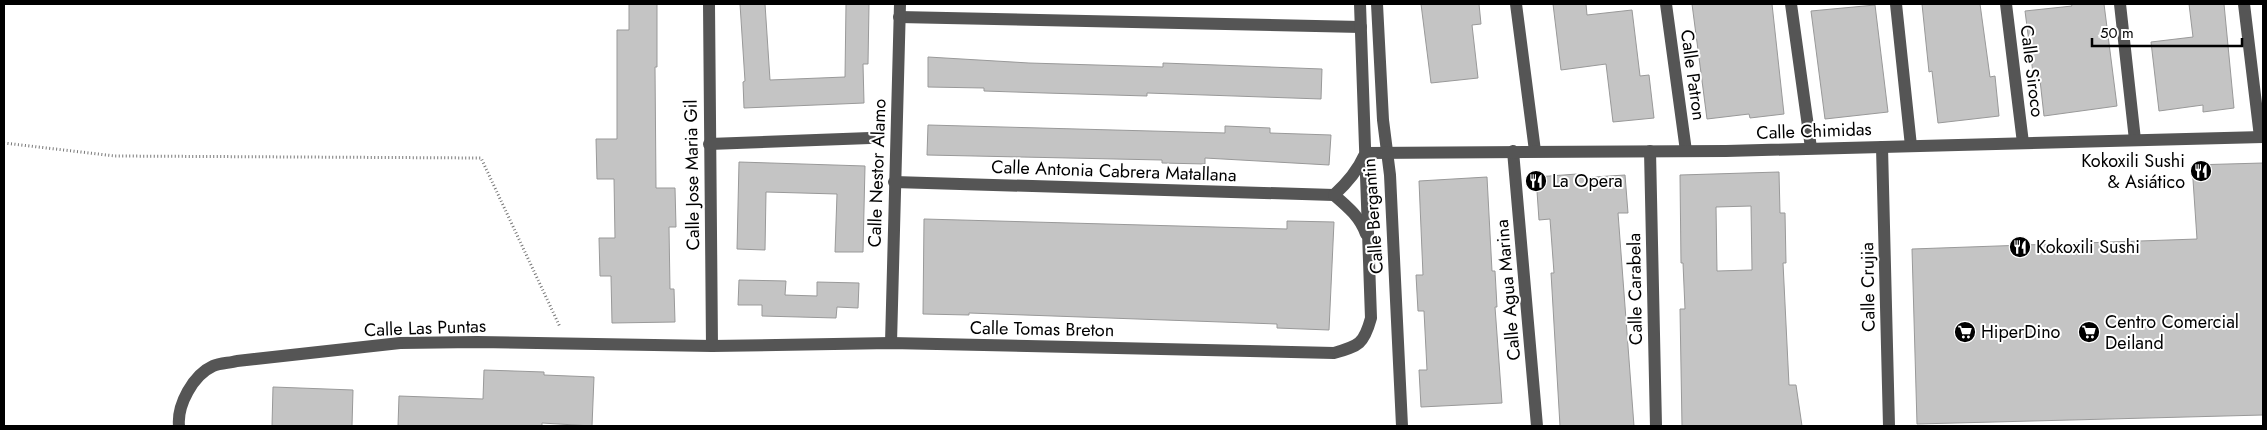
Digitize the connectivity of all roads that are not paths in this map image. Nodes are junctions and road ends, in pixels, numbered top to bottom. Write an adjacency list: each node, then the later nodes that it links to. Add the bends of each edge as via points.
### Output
1 (709, 4): 18 (street, Calle Jose Maria Gil)
2 (900, 4): 12 (street, Calle Nestor Alamo)
3 (1360, 4): 13 (street)
4 (1377, 4): 27 (street, Calle Bergantin)
5 (1516, 4): 23 (street)
6 (1666, 4): 25 (street, Calle Patron)
7 (1791, 4): 21 (street)
8 (1896, 4): 20 (street)
9 (2006, 4): 17 (street, Calle Siroco)
10 (2120, 4): 16 (street)
11 (2244, 4): 14 (street)
12 (899, 17): 13 (street); 28 (street, Calle Nestor Alamo)
13 (1361, 27): 26 (street)
14 (2262, 137): 16 (street, Calle Chimidas)
15 (870, 138): 18 (street)
16 (2135, 140): 17 (street, Calle Chimidas)
17 (2023, 143): 20 (street, Calle Chimidas)
18 (709, 144): 32 (street, Calle Jose Maria Gil)
19 (1882, 146): 20 (street, Calle Chimidas); 21 (street, Calle Chimidas); 37 (street, Calle Crujia)
20 (1911, 146)
21 (1810, 148): 25 (street, Calle Chimidas)
22 (1513, 151): 23 (street, Calle Chimidas); 27 (street, Calle Chimidas); 35 (street, Calle Agua Marina)
23 (1535, 151): 24 (street, Calle Chimidas)
24 (1650, 151): 25 (street, Calle Chimidas); 36 (street, Calle Carabela)
25 (1686, 151)
26 (1366, 153): 27 (street, Calle Chimidas); 29 (street, via 1352,177); 30 (street)
27 (1387, 153): 34 (street, Calle Bergantin)
28 (894, 182): 29 (street, Calle Antonia Cabrera Matallana); 31 (street, Calle Nestor Alamo)
29 (1334, 195): 30 (street, via 1362,223)
30 (1369, 243): 31 (street, Calle Tomas Breton, via 1371,318 1366,337 1353,348 1334,353)
31 (890, 343): 32 (street, Calle Tomas Breton)
32 (712, 346): 33 (street, Calle Las Puntas, via 400,343 237,361 213,366 198,378 181,407)
33 (180, 426)
34 (1402, 426)
35 (1537, 426)
36 (1656, 426)
37 (1889, 426)

